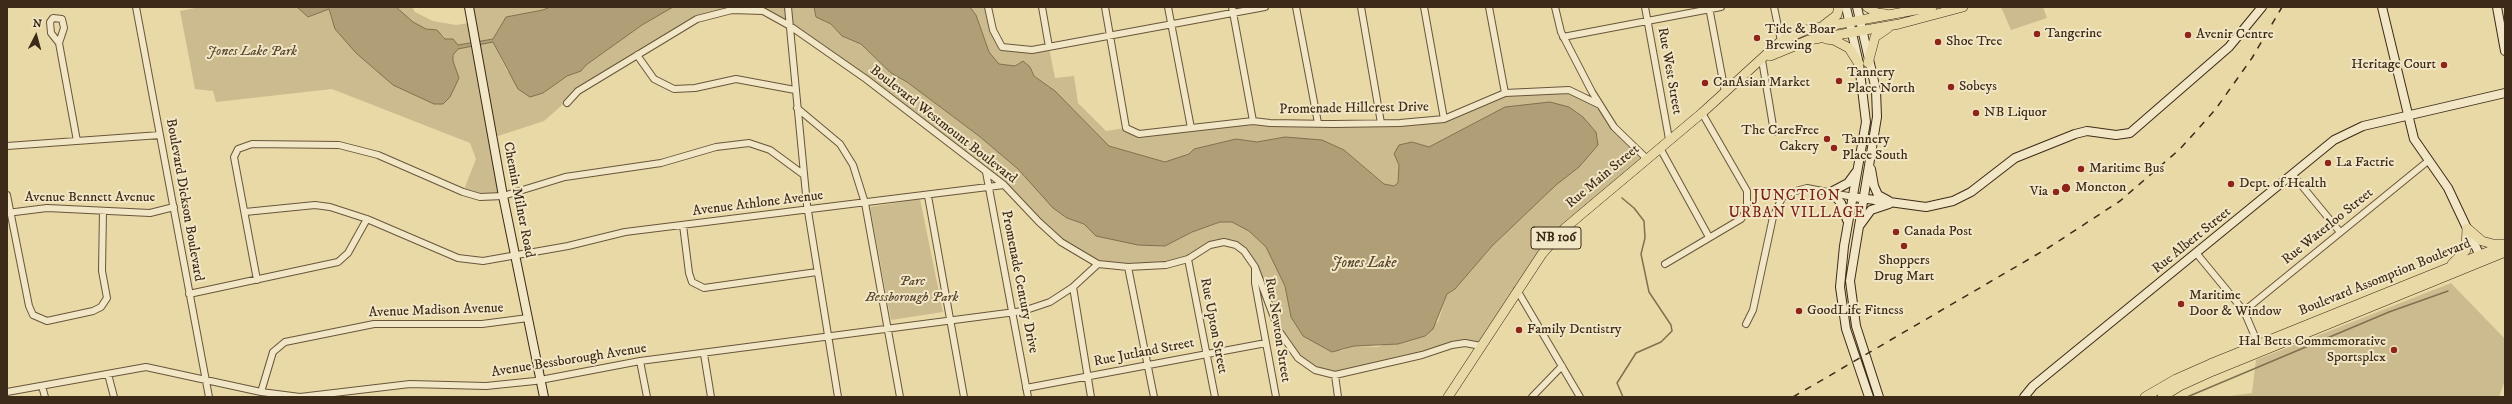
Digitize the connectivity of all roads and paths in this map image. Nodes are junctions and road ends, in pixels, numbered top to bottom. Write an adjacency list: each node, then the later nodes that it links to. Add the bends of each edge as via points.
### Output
1 (136, 7): 60 (street, Boulevard Dickson Boulevard)
2 (469, 7): 76 (street, Chemin Milner Road)
3 (788, 7): 32 (street)
4 (988, 7): 40 (street, via 993,30 1002,47 1032,50)
5 (1042, 7): 40 (street)
6 (1105, 7): 35 (street)
7 (1168, 7): 30 (street)
8 (1265, 7): 27 (street)
9 (1296, 7): 56 (street)
10 (1362, 7): 57 (street)
11 (1424, 7): 54 (street)
12 (1489, 7): 47 (street)
13 (1555, 7): 36 (street)
14 (1645, 7): 29 (street, Rue West Street)
15 (1721, 7): 26 (street)
16 (1774, 7): 38 (street)
17 (1839, 7): 34 (main road, via 1831,22)
18 (1846, 7): 33 (street)
19 (1857, 7): 33 (street)
20 (1867, 7): 28 (main road, via 1877,13)
21 (1932, 7): 28 (main road, Rue Main Street / NB 106)
22 (1963, 7): 31 (main road, Rue Main Street / NB 106)
23 (2262, 7): 81 (street, via 2229,47 2130,133 2116,136 2087,131 2075,134 2015,158 1971,192 1954,201 1926,206)
24 (2382, 7): 53 (street)
25 (2496, 7): 41 (street)
26 (1709, 8): 29 (street); 46 (street)
27 (1232, 9): 30 (street); 55 (street)
28 (1897, 14): 33 (main road, Rue Main Street / NB 106)
29 (1648, 20): 36 (street); 61 (street, Rue West Street)
30 (1171, 24): 35 (street); 58 (street)
31 (1899, 24): 33 (main road, Rue Main Street / NB 106); 44 (main road, via 1875,37)
32 (790, 26): 42 (street, Boulevard Westmount Boulevard, via 763,11 732,10 697,19); 45 (street); 69 (street, Boulevard Westmount Boulevard, via 866,79)
33 (1856, 26): 34 (main road, Rue Main Street / NB 106); 37 (main road, Rue Main Street / NB 106); 44 (street)
34 (1816, 29): 38 (main road, Rue Main Street / NB 106)
35 (1111, 36): 40 (street); 58 (street, Promenade Hillcrest Drive, via 1126,128 1138,134)
36 (1563, 36): 50 (street)
37 (1817, 39): 43 (main road, Rue Main Street / NB 106); 44 (main road, via 1834,40 1844,44)
38 (1781, 41): 43 (main road, Rue Main Street / NB 106)
39 (59, 43): 62 (street)
40 (1049, 47)
41 (2505, 51)
42 (636, 55): 45 (street, via 654,79 674,89 695,88 736,79); 49 (street, Boulevard Westmount Boulevard, via 578,91)
43 (1762, 60): 46 (main road, Rue Main Street / NB 106); 59 (street)
44 (1864, 63): 67 (street, via 1866,122); 68 (street, via 1876,90 1878,117)
45 (795, 90): 51 (street)
46 (1725, 92): 52 (main road, Rue Main Street / NB 106)
47 (1505, 93): 50 (street, Promenade Hillcrest Drive, via 1569,90); 54 (street, Promenade Hillcrest Drive)
48 (2505, 93): 53 (street, Rue Albert Street)
49 (567, 103)
50 (1600, 105): 65 (street, via 1614,127)
51 (797, 108): 70 (street); 80 (street, via 840,144 853,165)
52 (1702, 113): 61 (main road, Rue Main Street / NB 106); 93 (street, via 1747,191 1748,199 1747,209 1741,219)
53 (2409, 116): 66 (street, via 2414,139); 71 (street, Rue Albert Street, via 2350,131 2334,140)
54 (1444, 118): 57 (street, Promenade Hillcrest Drive)
55 (1253, 121): 56 (street, Promenade Hillcrest Drive); 58 (street, Promenade Hillcrest Drive)
56 (1318, 123): 57 (street, Promenade Hillcrest Drive)
57 (1380, 123)
58 (1191, 128)
59 (1774, 132)
60 (160, 135): 62 (street); 82 (street, Boulevard Dickson Boulevard)
61 (1669, 139): 64 (main road, Rue Main Street / NB 106)
62 (77, 141): 63 (street)
63 (7, 146)
64 (1660, 148): 65 (main road, Rue Main Street / NB 106); 93 (street)
65 (1646, 158): 108 (main road, Rue Main Street / NB 106, via 1564,228)
66 (2428, 161): 90 (street, via 2448,188); 92 (street, Rue Waterloo Street)
67 (1860, 162): 74 (street, via 1855,176); 78 (street)
68 (1870, 166): 79 (street); 81 (street, via 1878,194)
69 (986, 172): 72 (street, Boulevard Westmount Boulevard); 73 (street, Promenade Century Drive)
70 (804, 175): 76 (street, via 770,150 749,143 716,147 661,164 566,177); 83 (street)
71 (2293, 175): 92 (street); 96 (street, Rue Albert Street)
72 (1004, 185): 73 (street, Avenue Athlone Avenue); 100 (street, Boulevard Westmount Boulevard, via 1061,242)
73 (989, 188): 77 (street, Avenue Athlone Avenue); 111 (street, Promenade Century Drive)
74 (1831, 192): 78 (street); 88 (street, via 1841,203); 114 (street, via 1807,188 1797,190 1788,193 1777,206 1753,310)
75 (7, 195): 86 (street)
76 (503, 196): 85 (street, via 480,197 463,192 378,155 339,145 252,144 238,149 234,157); 97 (street, Chemin Milner Road)
77 (928, 196): 80 (street, Avenue Athlone Avenue); 113 (street)
78 (1853, 197): 79 (street); 88 (street)
79 (1862, 198): 81 (street); 91 (street)
80 (865, 203): 83 (street, Avenue Athlone Avenue); 115 (street)
81 (1893, 203): 91 (street, via 1871,210)
82 (174, 207): 84 (street, Avenue Bennett Avenue, via 150,213); 109 (street, Boulevard Dickson Boulevard)
83 (808, 210): 89 (street, Avenue Athlone Avenue); 105 (street)
84 (102, 211): 86 (street, Avenue Bennett Avenue, via 47,208); 86 (street, via 102,271 106,298 101,307 93,311 47,321 33,316 29,306)
85 (244, 212): 87 (street, Avenue Athlone Avenue, via 314,205 330,207); 106 (street)
86 (9, 213)
87 (367, 219): 97 (street, Avenue Athlone Avenue, via 466,260 483,261); 106 (street, via 348,253 338,262)
88 (1848, 224): 153 (street, via 1840,287 1846,329)
89 (683, 225): 97 (street, Avenue Athlone Avenue, via 625,232); 105 (street, via 692,282 704,288)
90 (2467, 228): 94 (main road, via 2482,241); 99 (street); 104 (main road, via 2466,250)
91 (1857, 229): 154 (street, via 1850,281 1856,326)
92 (2340, 232): 110 (street, Rue Waterloo Street)
93 (1709, 237): 101 (street)
94 (2505, 244): 99 (main road, Boulevard Assomption Boulevard)
95 (2505, 252): 99 (main road, Boulevard Assomption Boulevard)
96 (2197, 254): 110 (street); 155 (street, Rue Albert Street, via 2033,386)
97 (516, 256): 112 (street, Chemin Milner Road)
98 (1188, 259): 102 (street, Boulevard Westmount Boulevard, via 1166,265); 103 (street, Boulevard Westmount Boulevard, via 1210,245 1224,242 1236,245 1244,251); 120 (street, Rue Upton Street)
99 (2481, 259): 104 (main road, Boulevard Assomption Boulevard); 119 (main road, Boulevard Assomption Boulevard)
100 (1098, 264): 102 (street, Boulevard Westmount Boulevard); 107 (street, Avenue Bessborough Avenue)
101 (1665, 264)
102 (1128, 267): 123 (street)
103 (1255, 267): 117 (street, Rue Newton Street, via 1255,283); 126 (street, Boulevard Westmount Boulevard, via 1272,315 1291,349 1298,358 1315,370)
104 (2447, 269): 119 (main road, Boulevard Assomption Boulevard)
105 (817, 272): 116 (street)
106 (257, 280): 109 (street)
107 (1072, 287): 111 (street, Avenue Bessborough Avenue, via 1050,302); 127 (street)
108 (1517, 290): 118 (main road, Rue Main Street / NB 106); 124 (street)
109 (189, 294): 128 (street, Boulevard Dickson Boulevard)
110 (2244, 311): 119 (street)
111 (1012, 312): 113 (street, Avenue Bessborough Avenue); 131 (street, Promenade Century Drive)
112 (528, 318): 129 (street, Chemin Milner Road); 133 (street, Avenue Madison Avenue, via 482,324 374,324 285,342 273,352)
113 (949, 321): 115 (street, Avenue Bessborough Avenue); 143 (street)
114 (1746, 324)
115 (887, 330): 116 (street, Avenue Bessborough Avenue); 142 (street)
116 (827, 338): 121 (street, Avenue Bessborough Avenue); 141 (street)
117 (1266, 343): 120 (street, Rue Jutland Street); 148 (street, Rue Newton Street)
118 (1481, 346): 126 (street, Boulevard Westmount Boulevard, via 1452,344 1415,357); 150 (main road, Rue Main Street / NB 106)
119 (2260, 348): 156 (main road, Boulevard Assomption Boulevard, via 2176,379); 157 (main road, Boulevard Assomption Boulevard)
120 (1207, 353): 123 (street, Rue Jutland Street); 147 (street, Rue Upton Street)
121 (704, 354): 122 (street, Avenue Bessborough Avenue); 140 (street)
122 (640, 361): 129 (street, Avenue Bessborough Avenue); 139 (street)
123 (1148, 365): 127 (street, Rue Jutland Street); 146 (street)
124 (1562, 366): 151 (street); 152 (street)
125 (108, 374): 128 (street, Avenue Bessborough Avenue, via 146,367); 130 (street, Avenue Bessborough Avenue); 135 (street)
126 (1335, 375): 149 (street)
127 (1087, 377): 131 (street, Rue Jutland Street); 145 (street)
128 (206, 379): 133 (street, Avenue Bessborough Avenue); 136 (street, Boulevard Dickson Boulevard)
129 (541, 380): 137 (street, Avenue Bessborough Avenue, via 486,386 410,384); 138 (street, Chemin Milner Road)
130 (42, 386): 132 (street, Avenue Bessborough Avenue); 134 (street)
131 (1026, 388): 144 (street, Promenade Century Drive)
132 (7, 392)
133 (261, 392): 137 (street, Avenue Bessborough Avenue)
134 (45, 397)
135 (114, 397)
136 (209, 397)
137 (300, 397)
138 (544, 397)
139 (647, 397)
140 (712, 397)
141 (838, 397)
142 (900, 397)
143 (964, 397)
144 (1028, 397)
145 (1091, 397)
146 (1154, 397)
147 (1215, 397)
148 (1276, 397)
149 (1338, 397)
150 (1448, 397)
151 (1532, 397)
152 (1580, 397)
153 (1869, 397)
154 (1879, 397)
155 (2024, 397)
156 (2146, 397)
157 (2162, 397)

